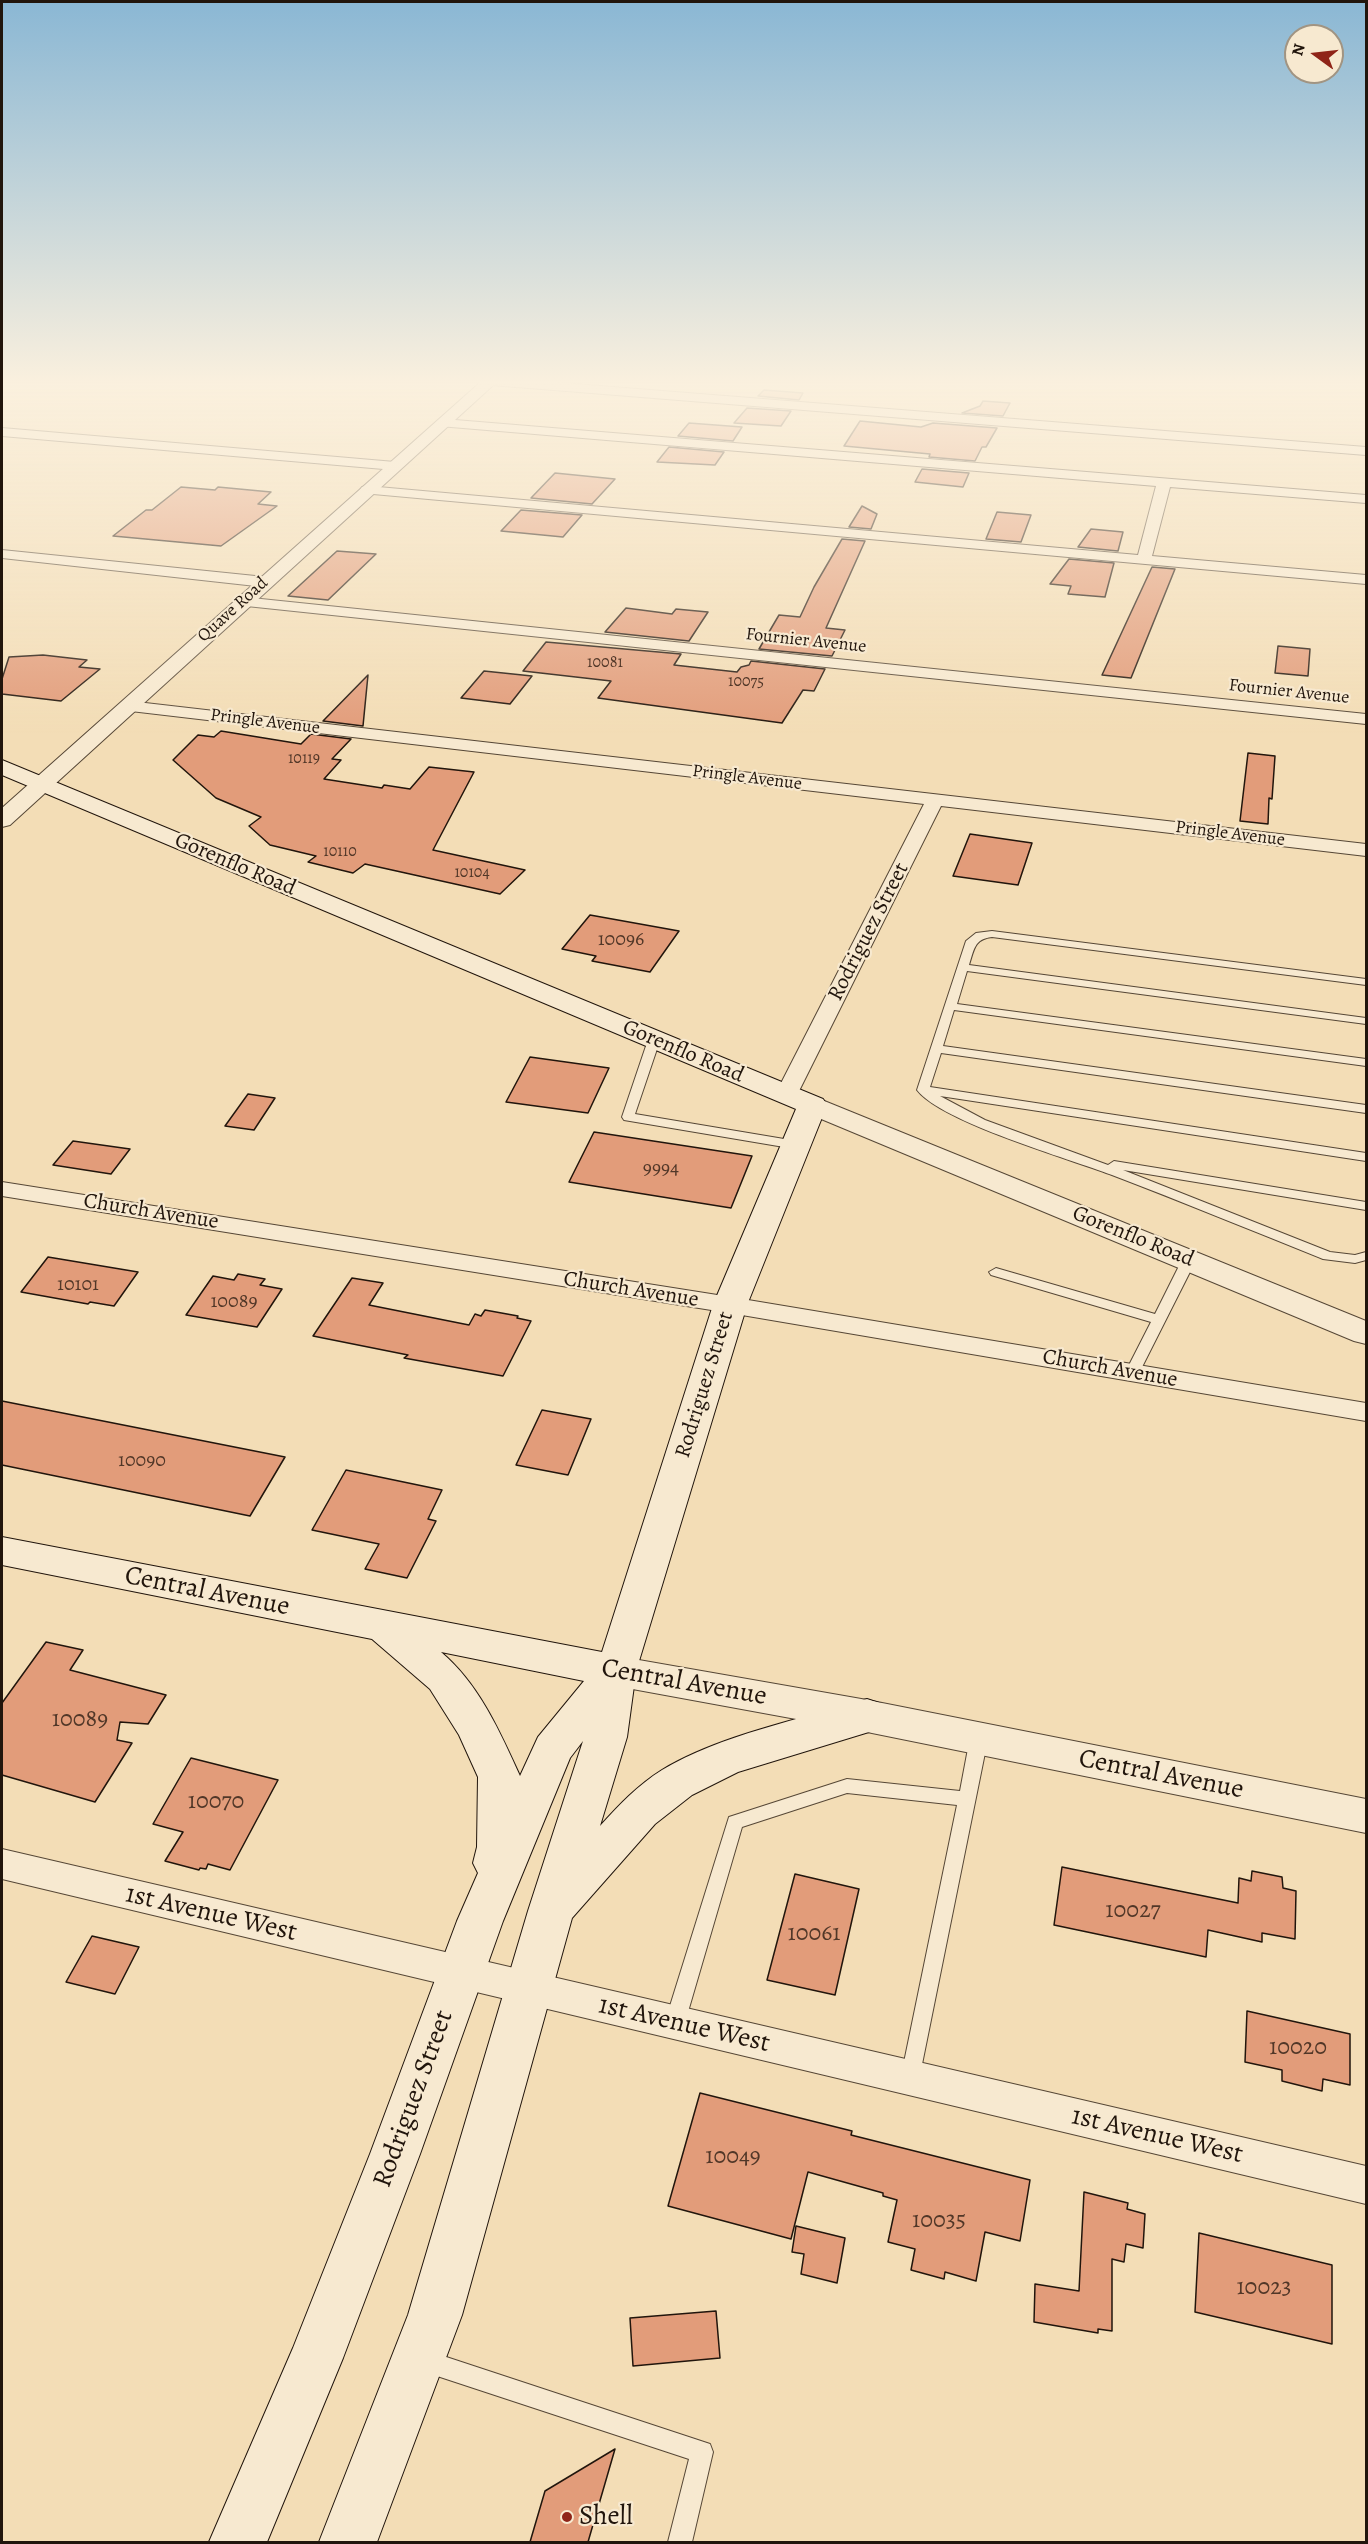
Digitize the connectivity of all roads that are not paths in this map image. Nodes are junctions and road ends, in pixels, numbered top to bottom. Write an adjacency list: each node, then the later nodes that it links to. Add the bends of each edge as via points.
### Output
1 (358, 498): 9 (street, Quave Road)
2 (453, 498): 7 (street)
3 (1160, 498): 7 (street)
4 (1350, 498): 5 (street)
5 (1366, 499)
6 (2, 554): 9 (street)
7 (1144, 560): 8 (street)
8 (1366, 580)
9 (265, 582): 10 (street, Quave Road)
10 (242, 602): 11 (street, Quave Road); 12 (street, Fournier Avenue)
11 (128, 706): 14 (street, Quave Road); 15 (street, Pringle Avenue)
12 (1366, 719)
13 (2, 767): 14 (main road, Gorenflo Road)
14 (42, 784): 16 (street, Quave Road); 22 (main road, Gorenflo Road)
15 (935, 800): 17 (street, Pringle Avenue); 26 (street, Rodriguez Street)
16 (2, 820)
17 (1366, 850)
18 (961, 968): 19 (lane, via 971,941 992,934); 20 (lane); 21 (lane)
19 (1366, 982)
20 (949, 1006): 23 (lane); 24 (lane)
21 (1366, 1021)
22 (654, 1040): 26 (main road, Gorenflo Road); 28 (lane, via 628,1117)
23 (936, 1049): 25 (lane); 27 (lane)
24 (1366, 1063)
25 (923, 1090): 29 (lane); 30 (lane, via 963,1114)
26 (799, 1100): 28 (main road, Rodriguez Street); 34 (street, Gorenflo Road)
27 (1366, 1109)
28 (796, 1145): 36 (main road, Rodriguez Street)
29 (1366, 1157)
30 (1089, 1161): 32 (lane); 33 (lane, via 1328,1256)
31 (2, 1189): 36 (street, Church Avenue)
32 (1366, 1206)
33 (1366, 1256)
34 (1189, 1260): 37 (lane); 38 (street, Gorenflo Road)
35 (996, 1272): 37 (lane)
36 (730, 1305): 39 (street, Church Avenue); 43 (main road, Rodriguez Street)
37 (1159, 1320): 39 (lane)
38 (1366, 1333)
39 (1132, 1373): 40 (street, Church Avenue)
40 (1366, 1412)
41 (2, 1551): 42 (main road, Central Avenue)
42 (386, 1628): 43 (main road, Central Avenue); 50 (main road, via 444,1678 477,1728 499,1778 499,1847)
43 (616, 1671): 44 (street, Central Avenue); 49 (main road, Rodriguez Street, via 606,1737); 50 (main road, Rodriguez Street, via 553,1749)
44 (867, 1716): 45 (street, Central Avenue); 49 (main road, via 725,1759 676,1783 640,1811)
45 (979, 1738): 46 (lane); 47 (street, Central Avenue)
46 (967, 1799): 53 (lane, via 847,1786 735,1822); 54 (lane)
47 (1366, 1816)
48 (2, 1864): 51 (street, 1st Avenue West)
49 (551, 1911): 52 (main road, Rodriguez Street)
50 (480, 1921): 51 (main road, Rodriguez Street)
51 (461, 1973): 52 (street, 1st Avenue West); 57 (main road, Rodriguez Street, via 316,2358)
52 (529, 1988): 53 (street, 1st Avenue West); 56 (main road, Rodriguez Street, via 435,2315)
53 (675, 2022): 54 (street, 1st Avenue West)
54 (911, 2078): 55 (street, 1st Avenue West)
55 (1366, 2185)
56 (418, 2359): 58 (main road, Rodriguez Street); 59 (lane, via 702,2452)
57 (238, 2542)
58 (348, 2542)
59 (680, 2542)

